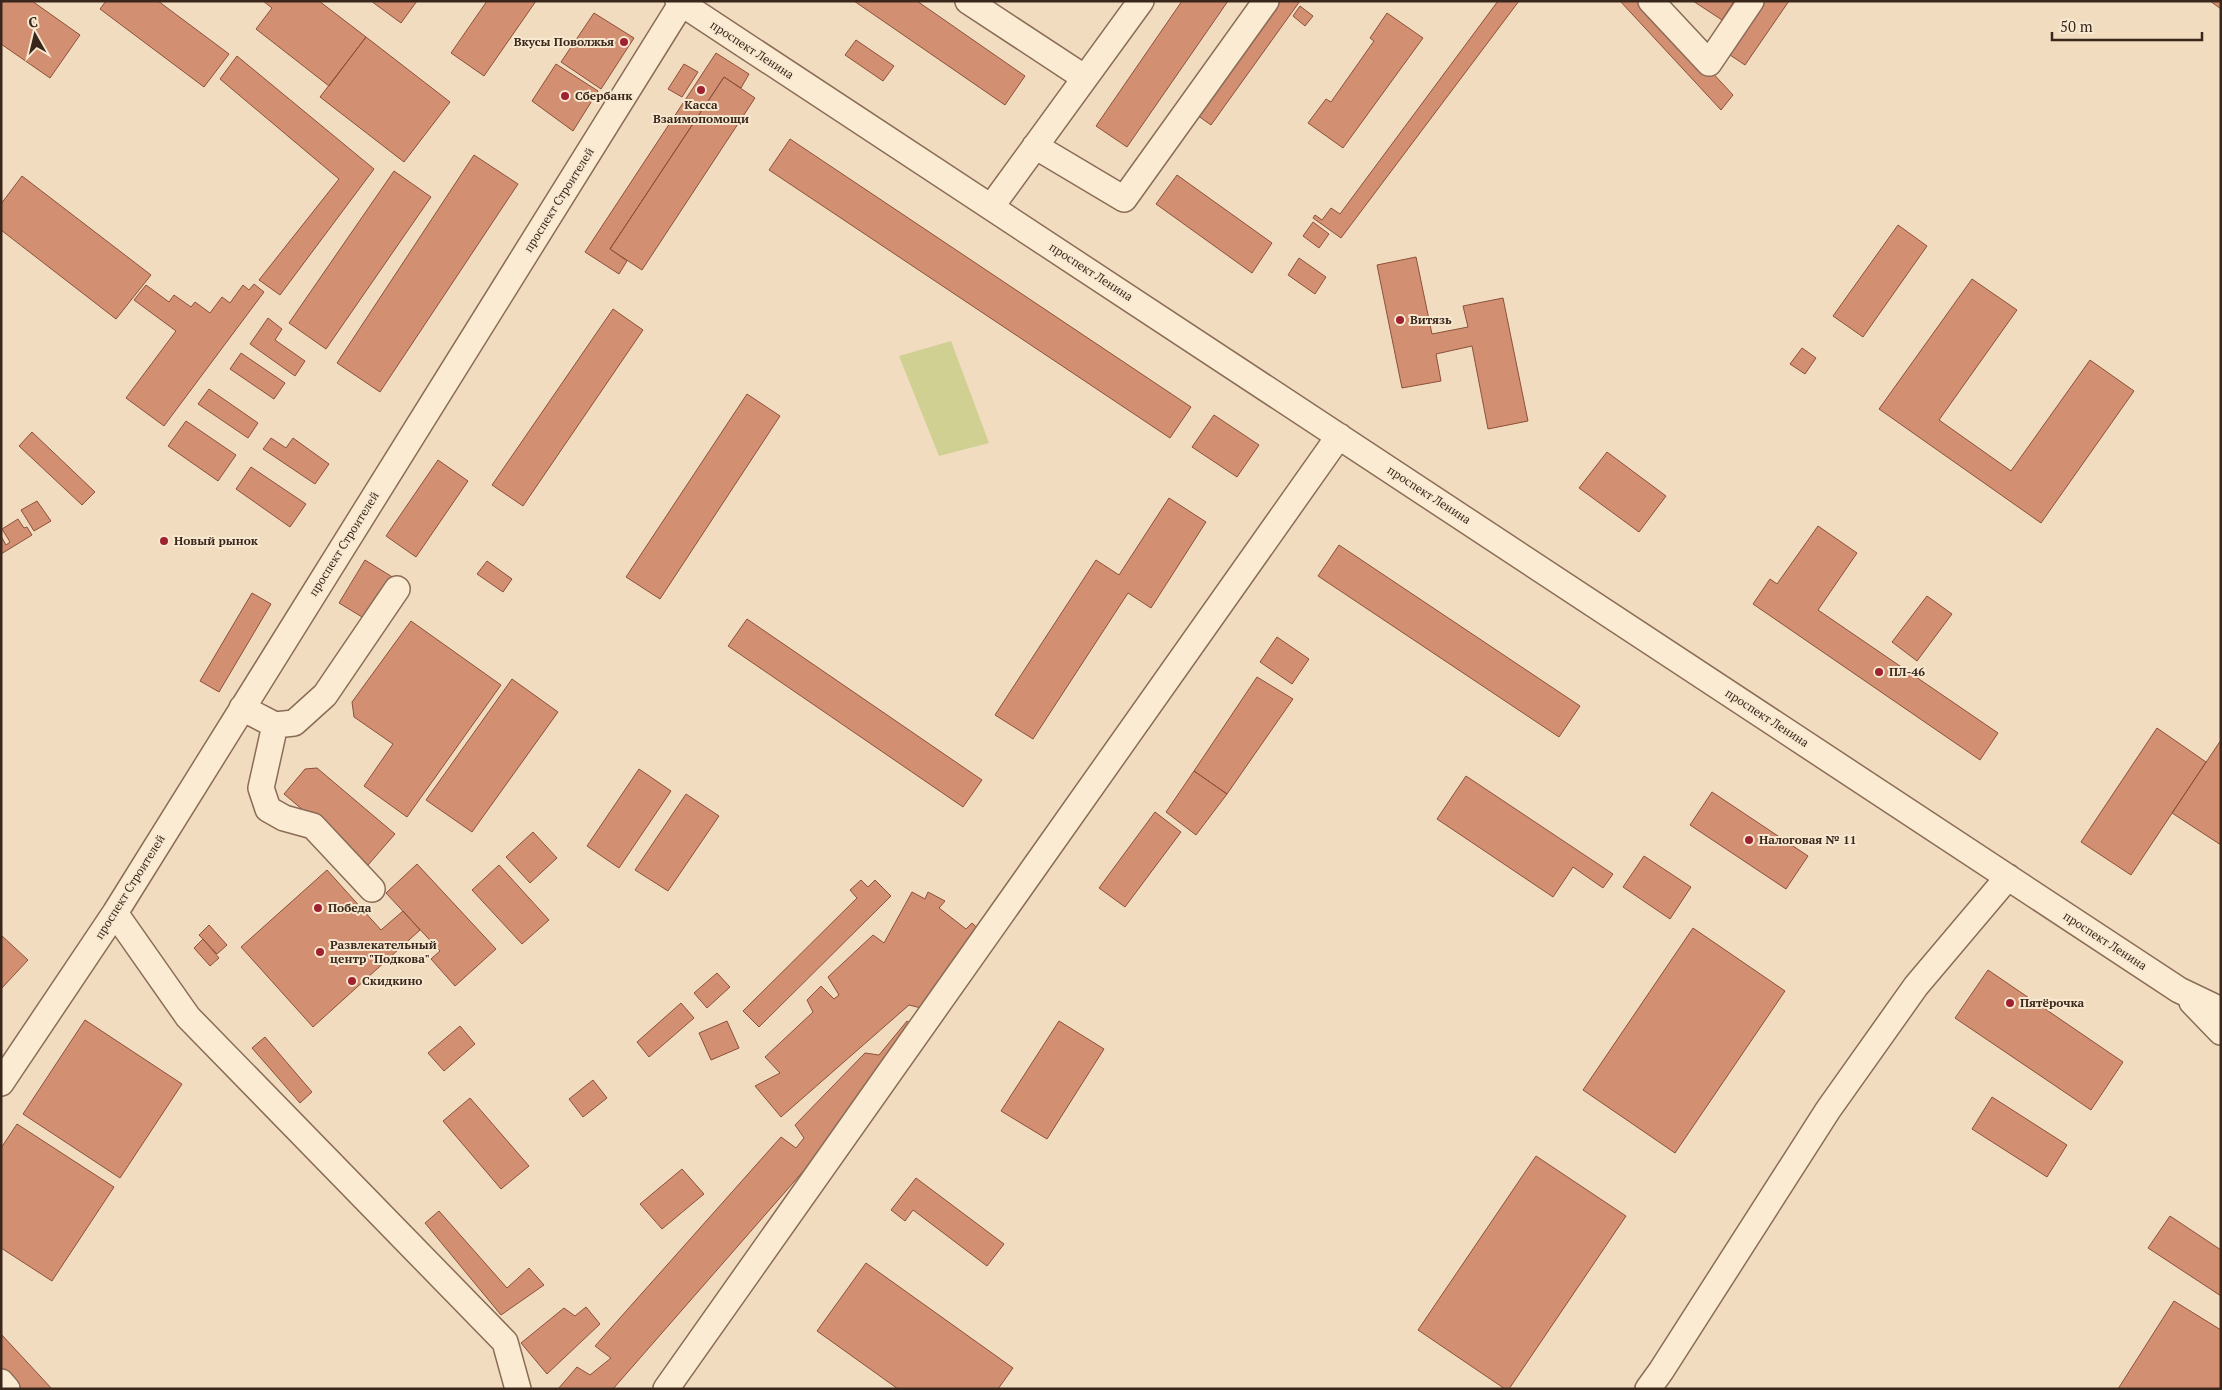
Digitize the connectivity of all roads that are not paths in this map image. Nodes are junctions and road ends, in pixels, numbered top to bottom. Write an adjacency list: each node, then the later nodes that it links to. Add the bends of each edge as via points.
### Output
1 (968, 1): 7 (street)
2 (1141, 1): 7 (street)
3 (1266, 1): 8 (street, via 1124,199)
4 (1651, 1): 5 (street, via 1709,63)
5 (1751, 1)
6 (681, 2): 9 (street, проспект Ленина); 12 (street, проспект Строителей)
7 (1085, 78): 8 (street)
8 (1035, 146): 9 (street)
9 (991, 207): 10 (street, проспект Ленина)
10 (1340, 436): 14 (street, проспект Ленина); 24 (street)
11 (397, 589): 13 (street, via 325,695 294,723)
12 (242, 708): 13 (street); 16 (street, проспект Строителей)
13 (275, 725): 15 (street, via 261,788 268,809 284,818 313,826)
14 (2008, 877): 17 (street, проспект Ленина); 25 (street, via 1916,986 1828,1110)
15 (372, 889)
16 (115, 912): 20 (street, проспект Строителей); 23 (street, via 188,1017 504,1342)
17 (2180, 990): 18 (street, проспект Ленина); 19 (street, проспект Ленина)
18 (2221, 1010)
19 (2221, 1032)
20 (1, 1083)
21 (1, 1382): 22 (street)
22 (7, 1389)
23 (518, 1389)
24 (666, 1389)
25 (1648, 1389)

